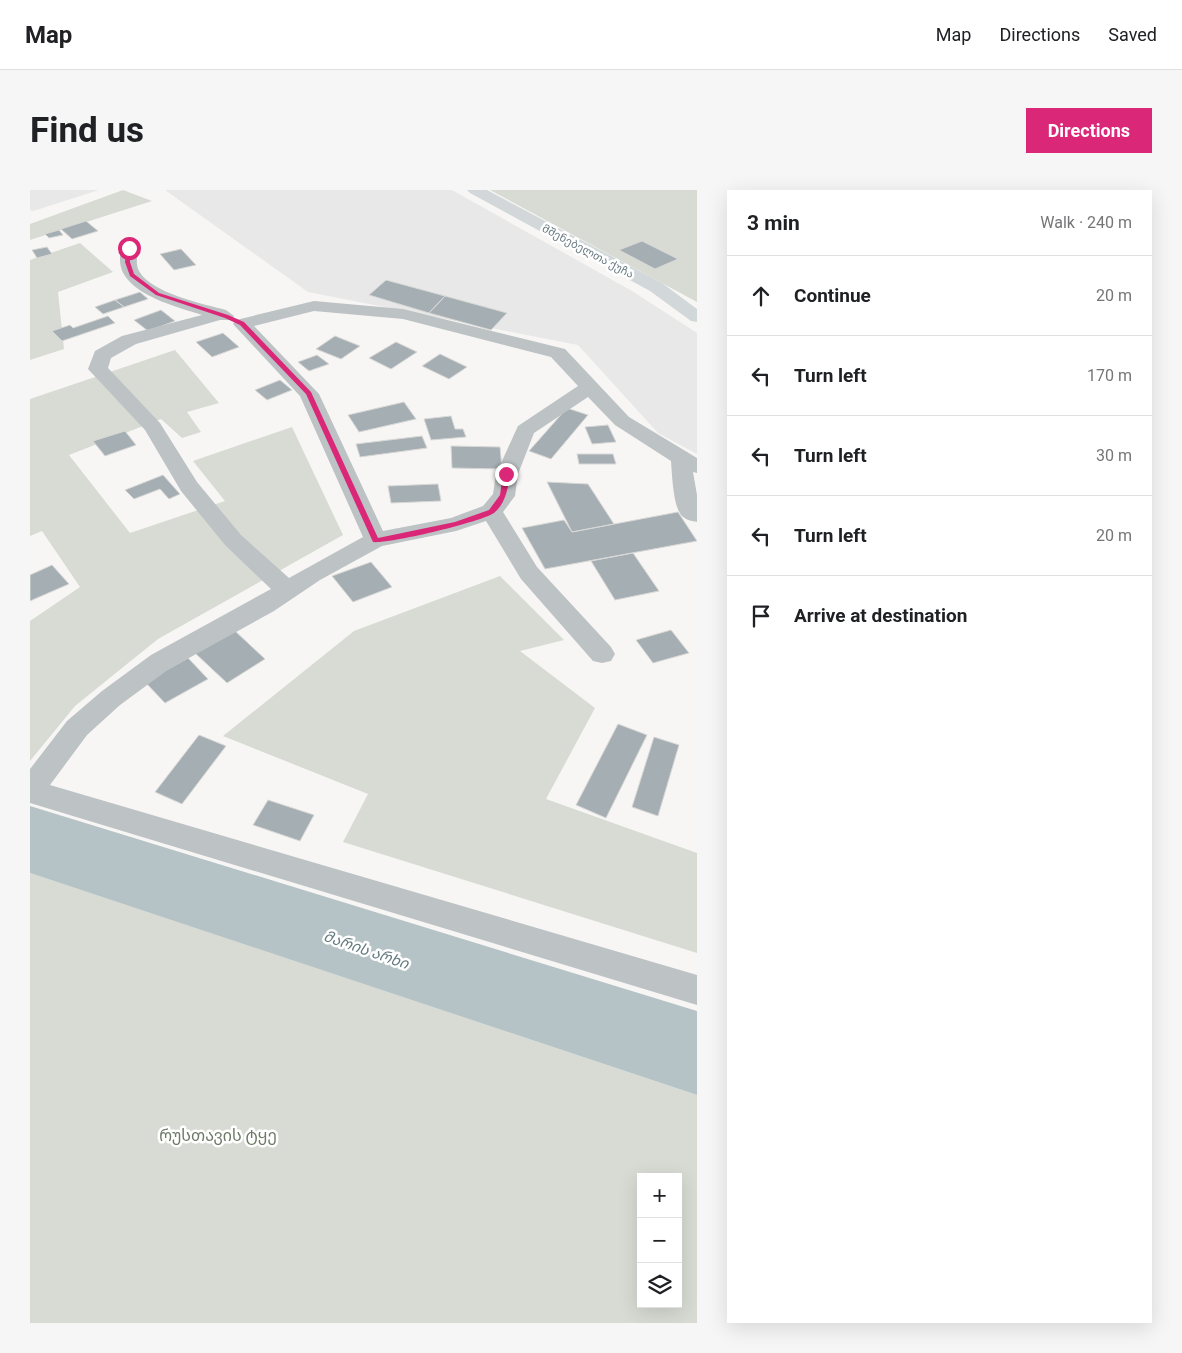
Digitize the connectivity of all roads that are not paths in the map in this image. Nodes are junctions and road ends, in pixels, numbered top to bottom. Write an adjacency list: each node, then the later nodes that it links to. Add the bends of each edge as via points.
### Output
1 (475, 190): 4 (main road, მშენებელთა ქუჩა, via 656,287)
2 (129, 248): 3 (street, via 127,262 132,275 151,290)
3 (220, 314): 5 (street); 11 (street, via 129,340 102,355 98,369 153,427 189,486 233,540)
4 (697, 317)
5 (242, 324): 6 (street, via 314,306 403,314 558,353); 10 (street, via 309,394)
6 (590, 387): 7 (street, via 622,421); 8 (street, via 525,430 506,474 504,496)
7 (689, 462): 9 (street, via 684,486 690,511)
8 (492, 511): 10 (street, via 456,524); 12 (street, via 529,573)
9 (697, 515)
10 (376, 540): 11 (street)
11 (287, 590): 13 (street, via 160,662 111,698 77,728)
12 (602, 654)
13 (30, 791): 14 (street)
14 (697, 990)

